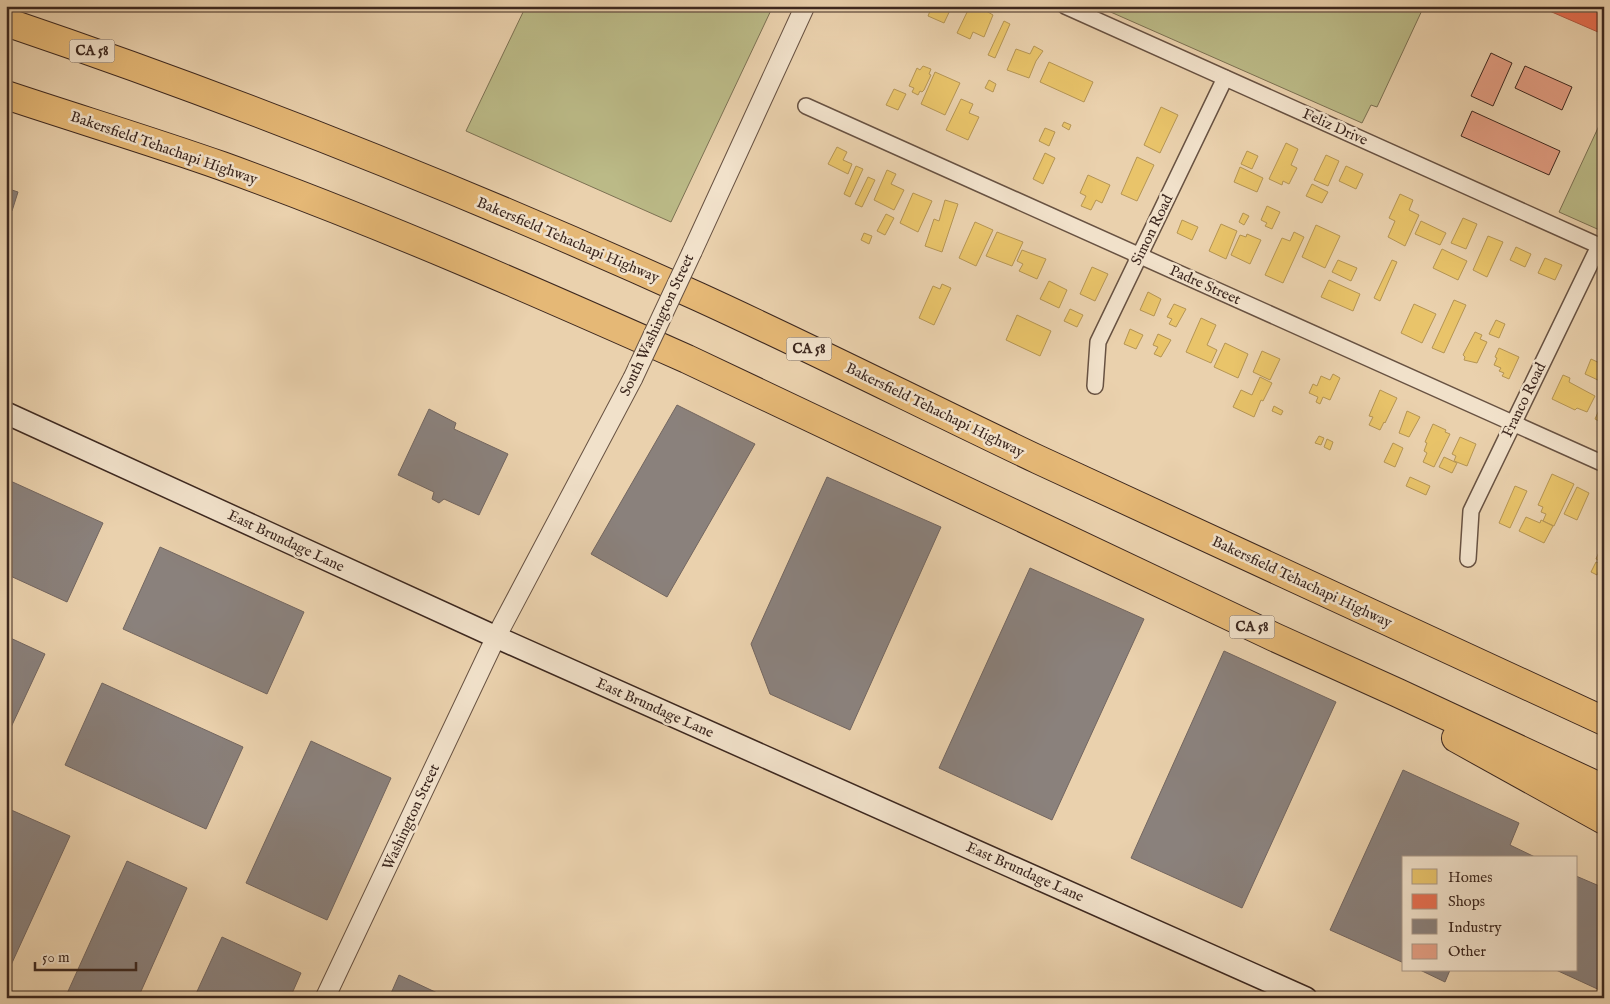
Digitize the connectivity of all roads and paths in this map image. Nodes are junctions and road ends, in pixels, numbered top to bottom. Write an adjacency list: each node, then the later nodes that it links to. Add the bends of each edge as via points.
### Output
1 (18, 6): 6 (highway)
2 (805, 6): 16 (street, South Washington Street, bridge, via 633,378)
3 (1065, 6): 5 (street, Feliz Drive)
4 (6, 22): 6 (highway, Bakersfield Tehachapi Highway / CA 58)
5 (1225, 78): 9 (street, Feliz Drive); 10 (street, Simon Road)
6 (177, 82): 17 (highway, Bakersfield Tehachapi Highway / CA 58, via 347,146 512,214 722,307 1039,460)
7 (6, 95): 18 (highway, Bakersfield Tehachapi Highway / CA 58, via 222,166 498,277 687,359 1274,637)
8 (806, 106): 10 (street, Padre Street)
9 (1601, 247): 13 (street, Franco Road)
10 (1140, 255): 11 (street, Simon Road, via 1098,342); 13 (street, Padre Street)
11 (1095, 386)
12 (6, 413): 16 (main road, East Brundage Lane)
13 (1514, 423): 14 (street, Padre Street); 15 (street, Franco Road, via 1471,511)
14 (1604, 464)
15 (1468, 560)
16 (496, 637): 23 (street, Washington Street); 24 (main road, East Brundage Lane)
17 (1430, 641): 19 (highway, via 1494,653); 20 (highway, Bakersfield Tehachapi Highway / CA 58)
18 (1398, 692): 21 (highway, Bakersfield Tehachapi Highway / CA 58); 22 (highway, via 1446,732)
19 (1604, 702)
20 (1604, 721)
21 (1604, 789)
22 (1604, 820)
23 (325, 998)
24 (1306, 998)

